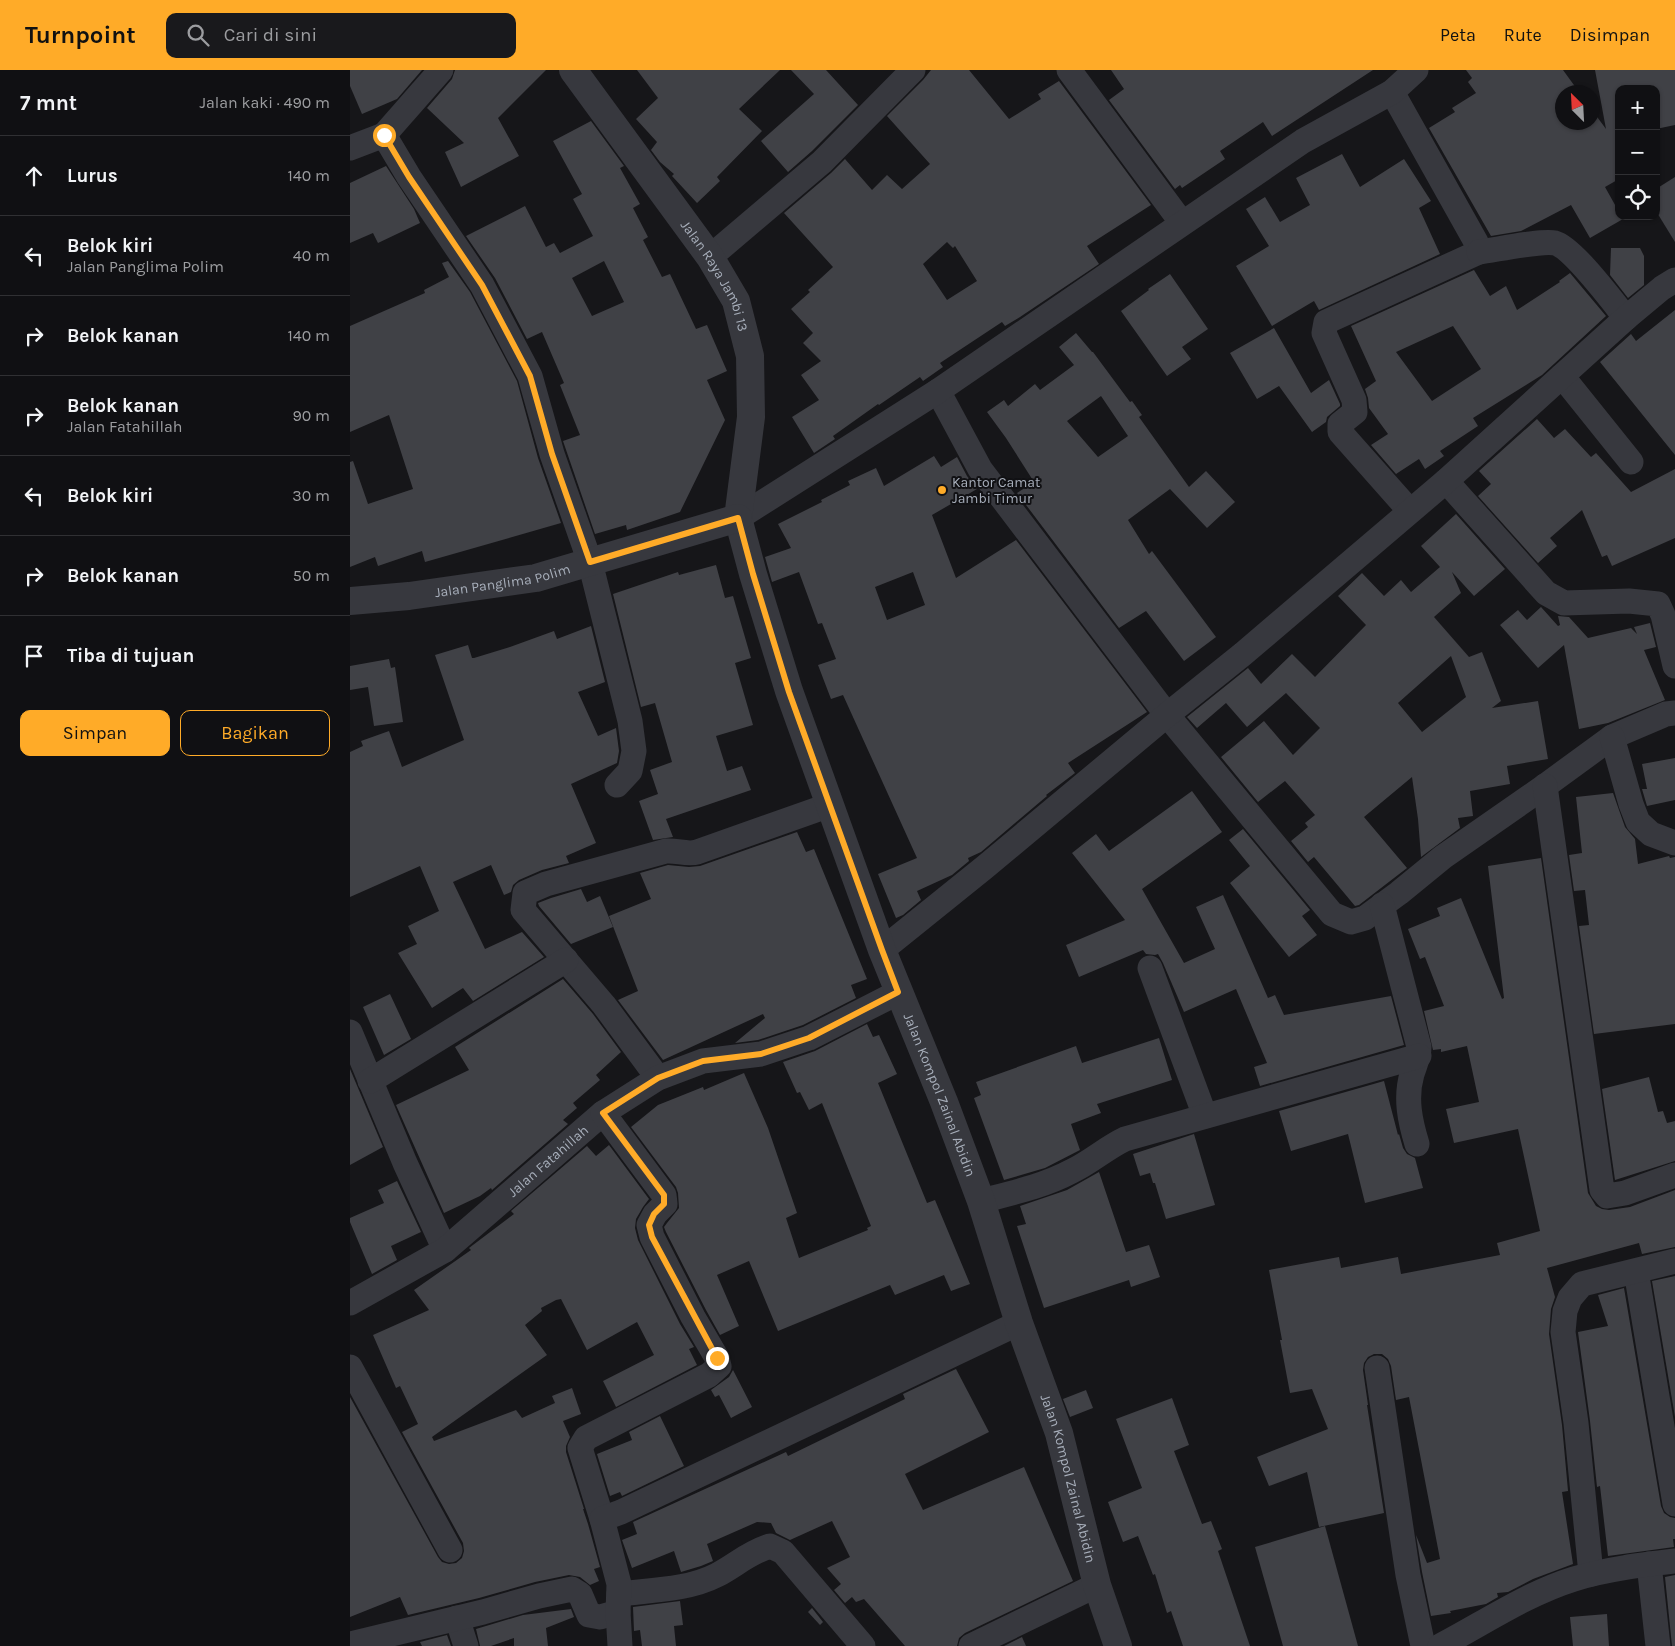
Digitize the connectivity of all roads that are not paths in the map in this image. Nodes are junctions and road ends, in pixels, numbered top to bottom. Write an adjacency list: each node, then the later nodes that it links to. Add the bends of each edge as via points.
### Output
1 (441, 70): 7 (street)
2 (573, 70): 11 (street, Jalan Raya Jambi 13)
3 (913, 70): 11 (street, via 822,162)
4 (1069, 70): 9 (street)
5 (1416, 70): 6 (street)
6 (1392, 92): 9 (street, via 1303,141); 10 (street)
7 (384, 135): 8 (street); 20 (street, via 482,285 530,376 552,454)
8 (350, 148)
9 (1182, 223): 15 (street)
10 (1479, 252): 13 (street, via 1555,243 1570,251); 18 (street, via 1326,322 1324,333 1354,400 1355,412 1340,424 1340,432)
11 (710, 257): 19 (street, Jalan Raya Jambi 13, via 736,301 750,356 751,416)
12 (1675, 280): 13 (street)
13 (1626, 318): 14 (street)
14 (1562, 376): 16 (street); 17 (street)
15 (938, 391): 19 (street); 24 (street, via 980,469)
16 (1631, 462)
17 (1446, 481): 18 (street); 22 (street, via 1546,593 1564,603 1629,601 1658,604)
18 (1410, 512): 24 (street)
19 (738, 518): 20 (street, Jalan Panglima Polim); 28 (street, Jalan Kompol Zainal Abidin, via 789,692)
20 (590, 562): 21 (street, Jalan Panglima Polim, via 536,578); 26 (street, via 630,721 634,751 630,770)
21 (350, 601)
22 (1675, 666)
23 (1675, 712): 25 (street)
24 (1167, 715): 30 (street, via 1332,914 1351,922 1365,918); 31 (street)
25 (1612, 737): 27 (street); 29 (street, via 1638,822 1651,834)
26 (617, 785)
27 (1545, 786): 30 (street, via 1443,857); 42 (street, via 1602,1190 1607,1196 1625,1193)
28 (830, 805): 31 (street, Jalan Kompol Zainal Abidin); 32 (street, via 697,852 666,851 546,884 525,893 523,910)
29 (1675, 843)
30 (1382, 905): 36 (street, via 1420,1047)
31 (882, 950): 34 (street, Jalan Kompol Zainal Abidin)
32 (566, 960): 37 (street, via 604,1004); 38 (street)
33 (1150, 968): 40 (street)
34 (898, 992): 37 (street, Jalan Fatahillah, via 809,1038 761,1054 703,1061); 43 (street, Jalan Kompol Zainal Abidin)
35 (350, 1032): 38 (street)
36 (1419, 1056): 40 (street); 41 (street, via 1408,1092 1410,1119)
37 (658, 1078): 39 (street, Jalan Fatahillah)
38 (370, 1081): 44 (street)
39 (603, 1113): 44 (street, Jalan Fatahillah); 52 (street, via 664,1195 664,1204 649,1225 652,1237 719,1366 709,1375 586,1438 580,1448)
40 (1205, 1116): 43 (street, via 1125,1139 1072,1171 1039,1185)
41 (1417, 1144)
42 (1675, 1175)
43 (981, 1201): 48 (street, Jalan Kompol Zainal Abidin)
44 (445, 1250): 47 (street, Jalan Fatahillah)
45 (1675, 1261): 46 (street)
46 (1636, 1270): 51 (street); 56 (street, via 1582,1284 1570,1298 1565,1311 1563,1332)
47 (350, 1303)
48 (1019, 1323): 52 (street); 57 (street, Jalan Kompol Zainal Abidin, via 1059,1433)
49 (350, 1367): 53 (street)
50 (1377, 1368): 66 (street, via 1408,1575)
51 (1675, 1504)
52 (602, 1518): 58 (street, via 619,1584)
53 (450, 1550)
54 (1675, 1561): 55 (street)
55 (1649, 1564): 56 (street); 68 (street)
56 (1591, 1574): 67 (street, via 1520,1602)
57 (1097, 1585): 64 (street); 65 (street, Jalan Kompol Zainal Abidin)
58 (618, 1603): 59 (street, via 600,1617 589,1615 580,1594 572,1589); 62 (street); 63 (street, via 716,1576 754,1551 770,1546 783,1552)
59 (457, 1618): 60 (street); 61 (street)
60 (350, 1644)
61 (466, 1646)
62 (620, 1646)
63 (862, 1646)
64 (971, 1646)
65 (1118, 1646)
66 (1423, 1646)
67 (1440, 1646)
68 (1658, 1646)

